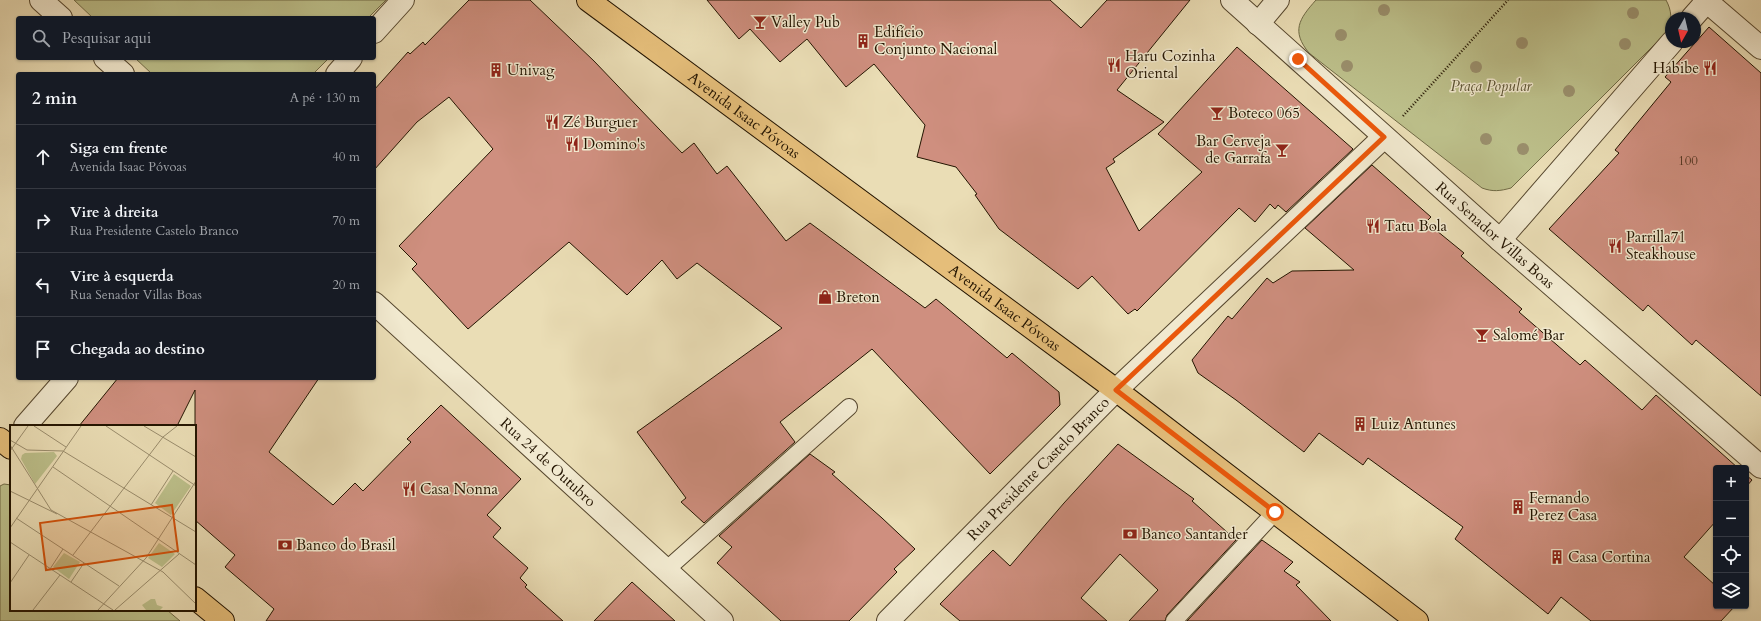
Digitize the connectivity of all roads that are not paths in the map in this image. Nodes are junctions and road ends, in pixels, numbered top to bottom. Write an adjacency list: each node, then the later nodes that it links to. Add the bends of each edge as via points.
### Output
1 (41, 0): 8 (street)
2 (403, 0): 10 (street)
3 (588, 0): 21 (main road, Avenida Isaac Póvoas)
4 (1232, 0): 9 (street, Rua Senador Villas Boas)
5 (1278, 0): 9 (street)
6 (1706, 1): 7 (street); 12 (street)
7 (1697, 12)
8 (59, 16)
9 (1258, 24): 17 (street, Rua Senador Villas Boas)
10 (376, 30)
11 (1667, 48): 18 (street)
12 (1761, 48)
13 (107, 60): 15 (street)
14 (349, 60): 16 (street)
15 (121, 72)
16 (339, 72)
17 (1384, 137): 18 (street, Rua Senador Villas Boas); 21 (street, Rua Presidente Castelo Branco)
18 (1500, 240): 24 (street, Rua Senador Villas Boas)
19 (376, 305): 26 (street, Rua 24 de Outubro)
20 (65, 380): 23 (street)
21 (1116, 390): 25 (main road, Avenida Isaac Póvoas); 30 (street, Rua Presidente Castelo Branco)
22 (849, 407): 26 (lane)
23 (26, 425)
24 (1761, 467)
25 (1275, 512): 31 (lane); 32 (main road, Avenida Isaac Póvoas)
26 (666, 570): 29 (street, Rua 24 de Outubro)
27 (196, 599): 28 (main road)
28 (223, 621)
29 (722, 621)
30 (888, 621)
31 (1174, 621)
32 (1416, 621)

